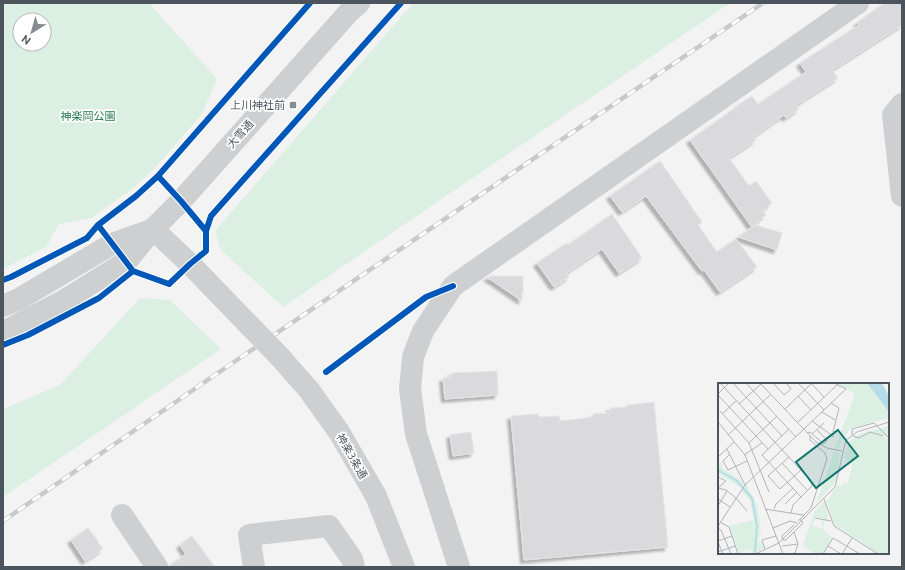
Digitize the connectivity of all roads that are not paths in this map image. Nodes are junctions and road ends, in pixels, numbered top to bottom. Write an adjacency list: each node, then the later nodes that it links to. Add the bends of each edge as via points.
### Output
1 (359, 3): 5 (main road, 大雪通)
2 (858, 3): 13 (street, via 453,286 421,337 413,357 410,389 416,434)
3 (902, 104): 4 (street, via 893,115)
4 (902, 196)
5 (154, 229): 6 (main road, 大雪通, via 112,244); 7 (main road, 大雪通, via 126,262 63,301); 12 (street, 神楽3条通, bridge, via 309,390 339,432 376,496)
6 (3, 306)
7 (3, 332)
8 (122, 515): 9 (street)
9 (157, 567)
10 (254, 567): 11 (street, via 249,535 330,526 352,559)
11 (354, 567)
12 (404, 567)
13 (459, 567)

